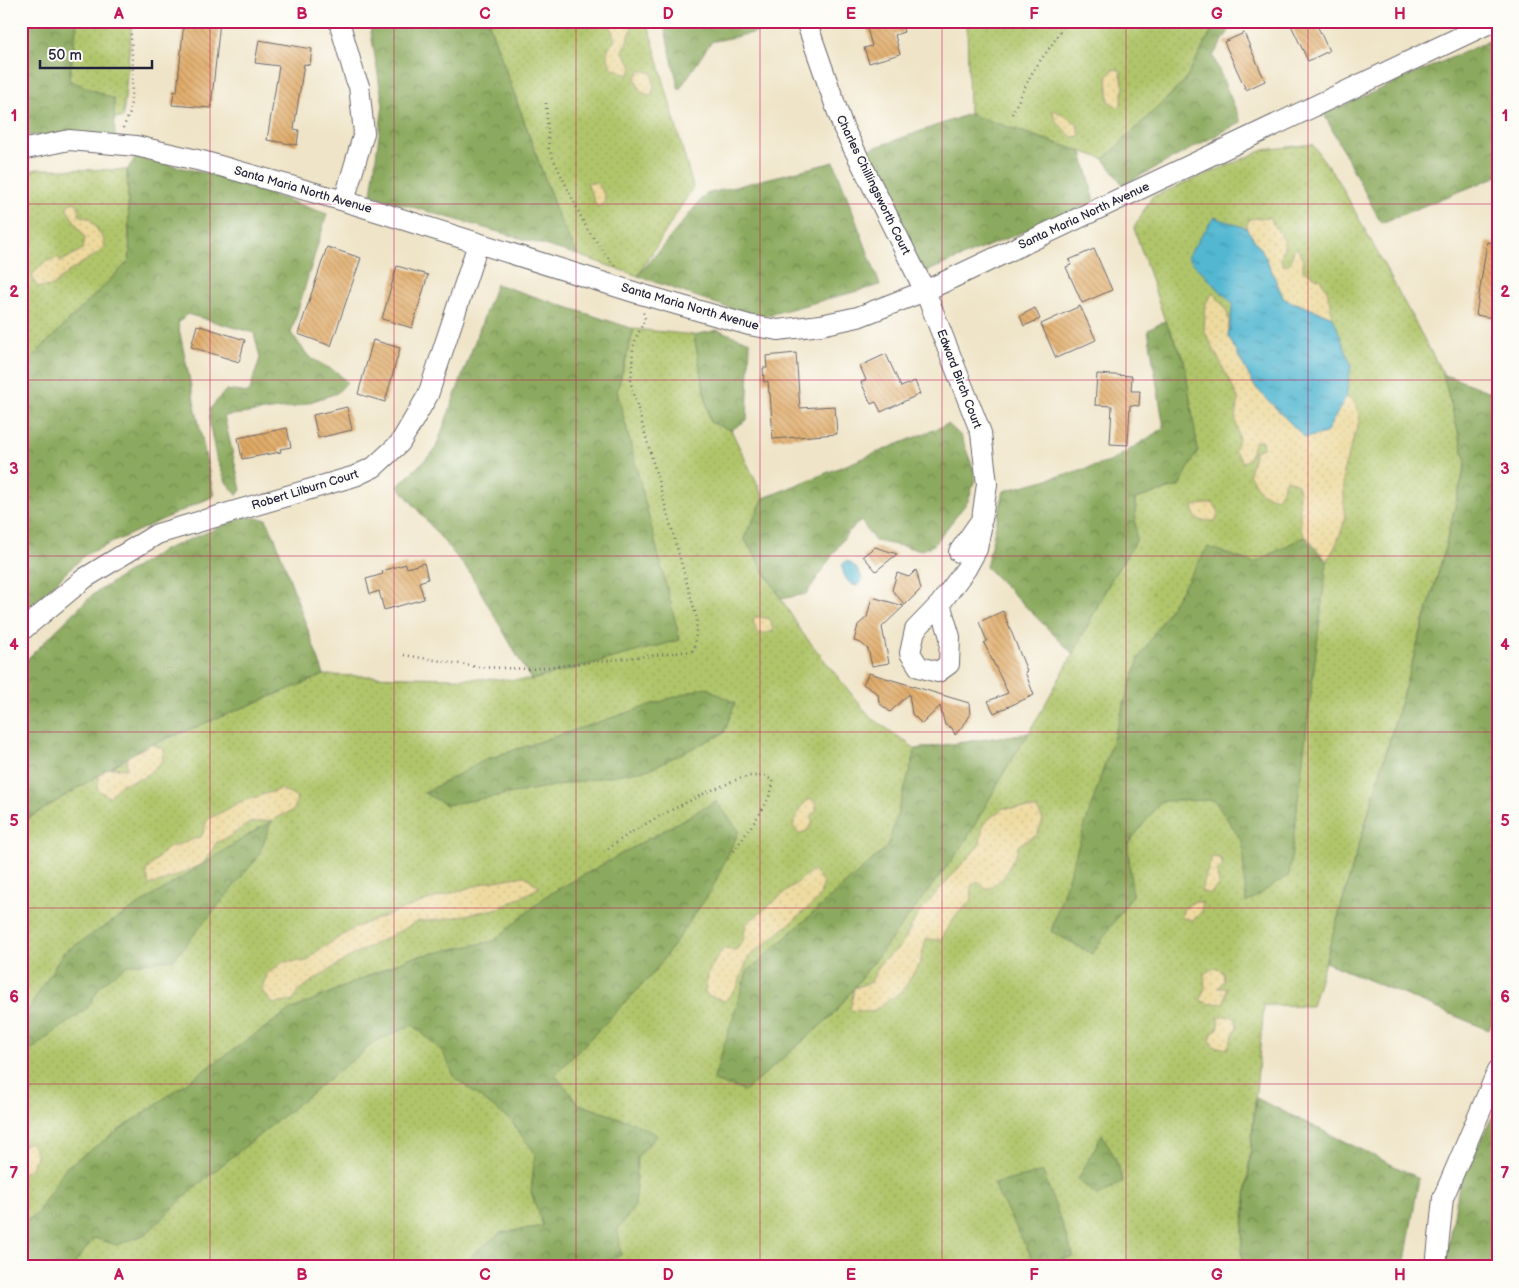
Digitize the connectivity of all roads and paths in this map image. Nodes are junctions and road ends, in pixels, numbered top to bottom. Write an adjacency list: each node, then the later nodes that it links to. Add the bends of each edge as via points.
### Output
1 (130, 21): 8 (path, via 133,71 130,112)
2 (338, 21): 10 (street, via 359,86 364,133)
3 (806, 21): 13 (street, Charles Chillingsworth Court, via 843,127)
4 (1066, 21): 7 (path, via 1033,71)
5 (1494, 21): 13 (street, Santa Maria North Avenue)
6 (546, 103): 12 (path, via 549,150 587,229)
7 (1012, 114)
8 (117, 144): 9 (street, Santa Maria North Avenue, via 69,140); 10 (street, Santa Maria North Avenue, via 206,162)
9 (21, 150)
10 (344, 201): 11 (street, Santa Maria North Avenue)
11 (478, 244): 14 (street, Santa Maria North Avenue); 18 (street, Robert Lilburn Court, via 428,395 400,443 374,467 355,476 158,534 85,578)
12 (619, 272)
13 (925, 291): 14 (street, Santa Maria North Avenue, via 858,317 778,330); 15 (street, Edward Birch Court, via 981,433 988,484)
14 (637, 293): 19 (path, via 645,319 633,348 631,384 698,619 692,651 522,669 478,667)
15 (982, 519): 16 (street, Edward Birch Court); 17 (street, via 977,549)
16 (959, 552)
17 (940, 604)
18 (21, 632)
19 (404, 655)
20 (608, 849): 21 (path, via 628,834 705,793 740,778 768,777 773,781 773,789)
21 (729, 859)
22 (1498, 1070): 23 (street, via 1443,1198)
23 (1436, 1267)

